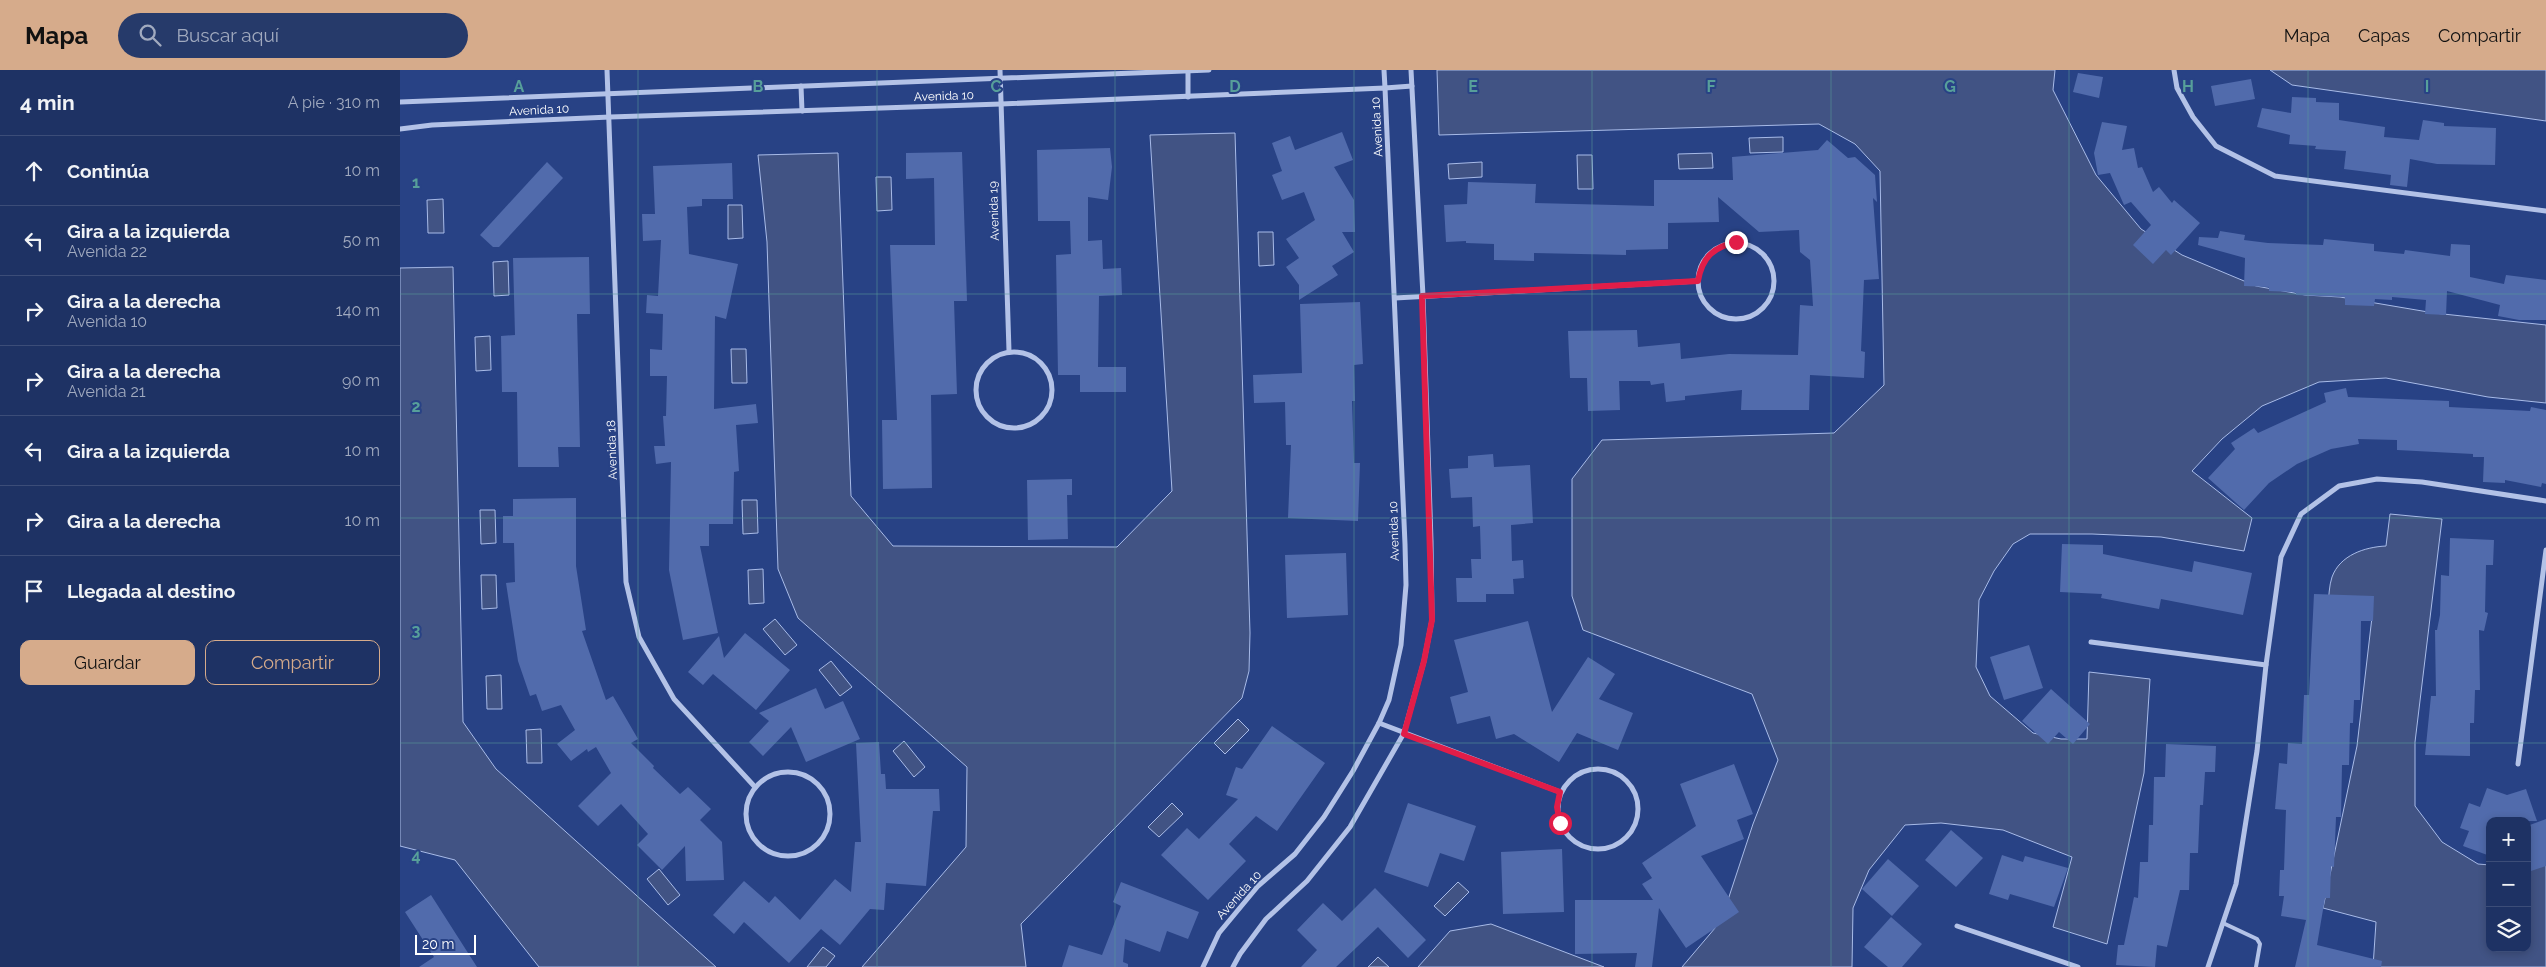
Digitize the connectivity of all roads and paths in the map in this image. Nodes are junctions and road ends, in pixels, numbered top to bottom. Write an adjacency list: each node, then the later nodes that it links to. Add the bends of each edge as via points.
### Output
1 (607, 70): 12 (street, Avenida 18)
2 (1000, 70): 8 (street, Avenida 19)
3 (1209, 70): 7 (street, Avenida 10)
4 (1384, 70): 11 (street)
5 (1411, 70): 10 (street)
6 (2174, 70): 19 (street, via 2177,88 2193,117 2216,146 2275,176)
7 (1188, 71): 8 (street, Avenida 10); 13 (street)
8 (1000, 79): 9 (street, Avenida 10); 15 (street, Avenida 19)
9 (801, 86): 12 (street, Avenida 10); 16 (street)
10 (1412, 86): 11 (street); 21 (street)
11 (1385, 88): 13 (street, Avenida 10); 22 (street, Avenida 10)
12 (609, 93): 14 (street, Avenida 10); 17 (street, Avenida 18)
13 (1188, 97): 15 (street, Avenida 10)
14 (400, 102)
15 (1001, 104): 16 (street, Avenida 10); 23 (street, Avenida 19)
16 (802, 111): 17 (street, Avenida 10)
17 (610, 117): 18 (street, Avenida 10); 31 (street, Avenida 18, via 626,582 639,637 674,699)
18 (400, 129)
19 (2546, 211)
20 (1698, 281): 20 (street, via 1701,296 1709,308 1722,316 1737,319 1752,316 1764,308 1772,295 1775,280 1772,266 1763,253 1750,245 1736,242 1721,245 1708,254 1700,267); 21 (street)
21 (1422, 296): 22 (street); 29 (street, via 1432,620)
22 (1395, 298): 28 (street, Avenida 10, via 1406,585 1401,645 1389,700)
23 (1009, 351): 23 (street, via 995,356 983,366 975,394 980,408 990,420 1003,427 1019,428 1045,414 1052,400 1053,385 1048,371 1038,359 1025,352)
24 (2546, 501): 27 (street, via 2422,482 2377,479 2339,486 2301,514 2281,557)
25 (2546, 550): 30 (street)
26 (2091, 642): 27 (street)
27 (2266, 665): 33 (street, via 2257,751 2237,874)
28 (1379, 723): 29 (street); 35 (street, Avenida 10, via 1324,817 1295,854 1258,886 1219,933)
29 (1404, 734): 32 (street); 36 (street, via 1350,827 1307,881 1266,919)
30 (2518, 764)
31 (755, 787): 31 (street, via 748,802 746,818 751,834 761,847 776,854 793,856 808,851 821,840 829,826 830,809 826,793 815,781 800,773 784,772 768,777)
32 (1560, 792): 32 (street, via 1557,807 1560,823 1568,836 1581,846 1596,849 1612,847 1626,838 1635,826 1636,794 1627,781 1614,772 1599,768 1584,771 1570,779)
33 (2222, 923): 38 (street); 39 (lane, via 2257,939 2260,944)
34 (1957, 926): 37 (street)
35 (1203, 967)
36 (1233, 967)
37 (2078, 967)
38 (2208, 967)
39 (2256, 967)

